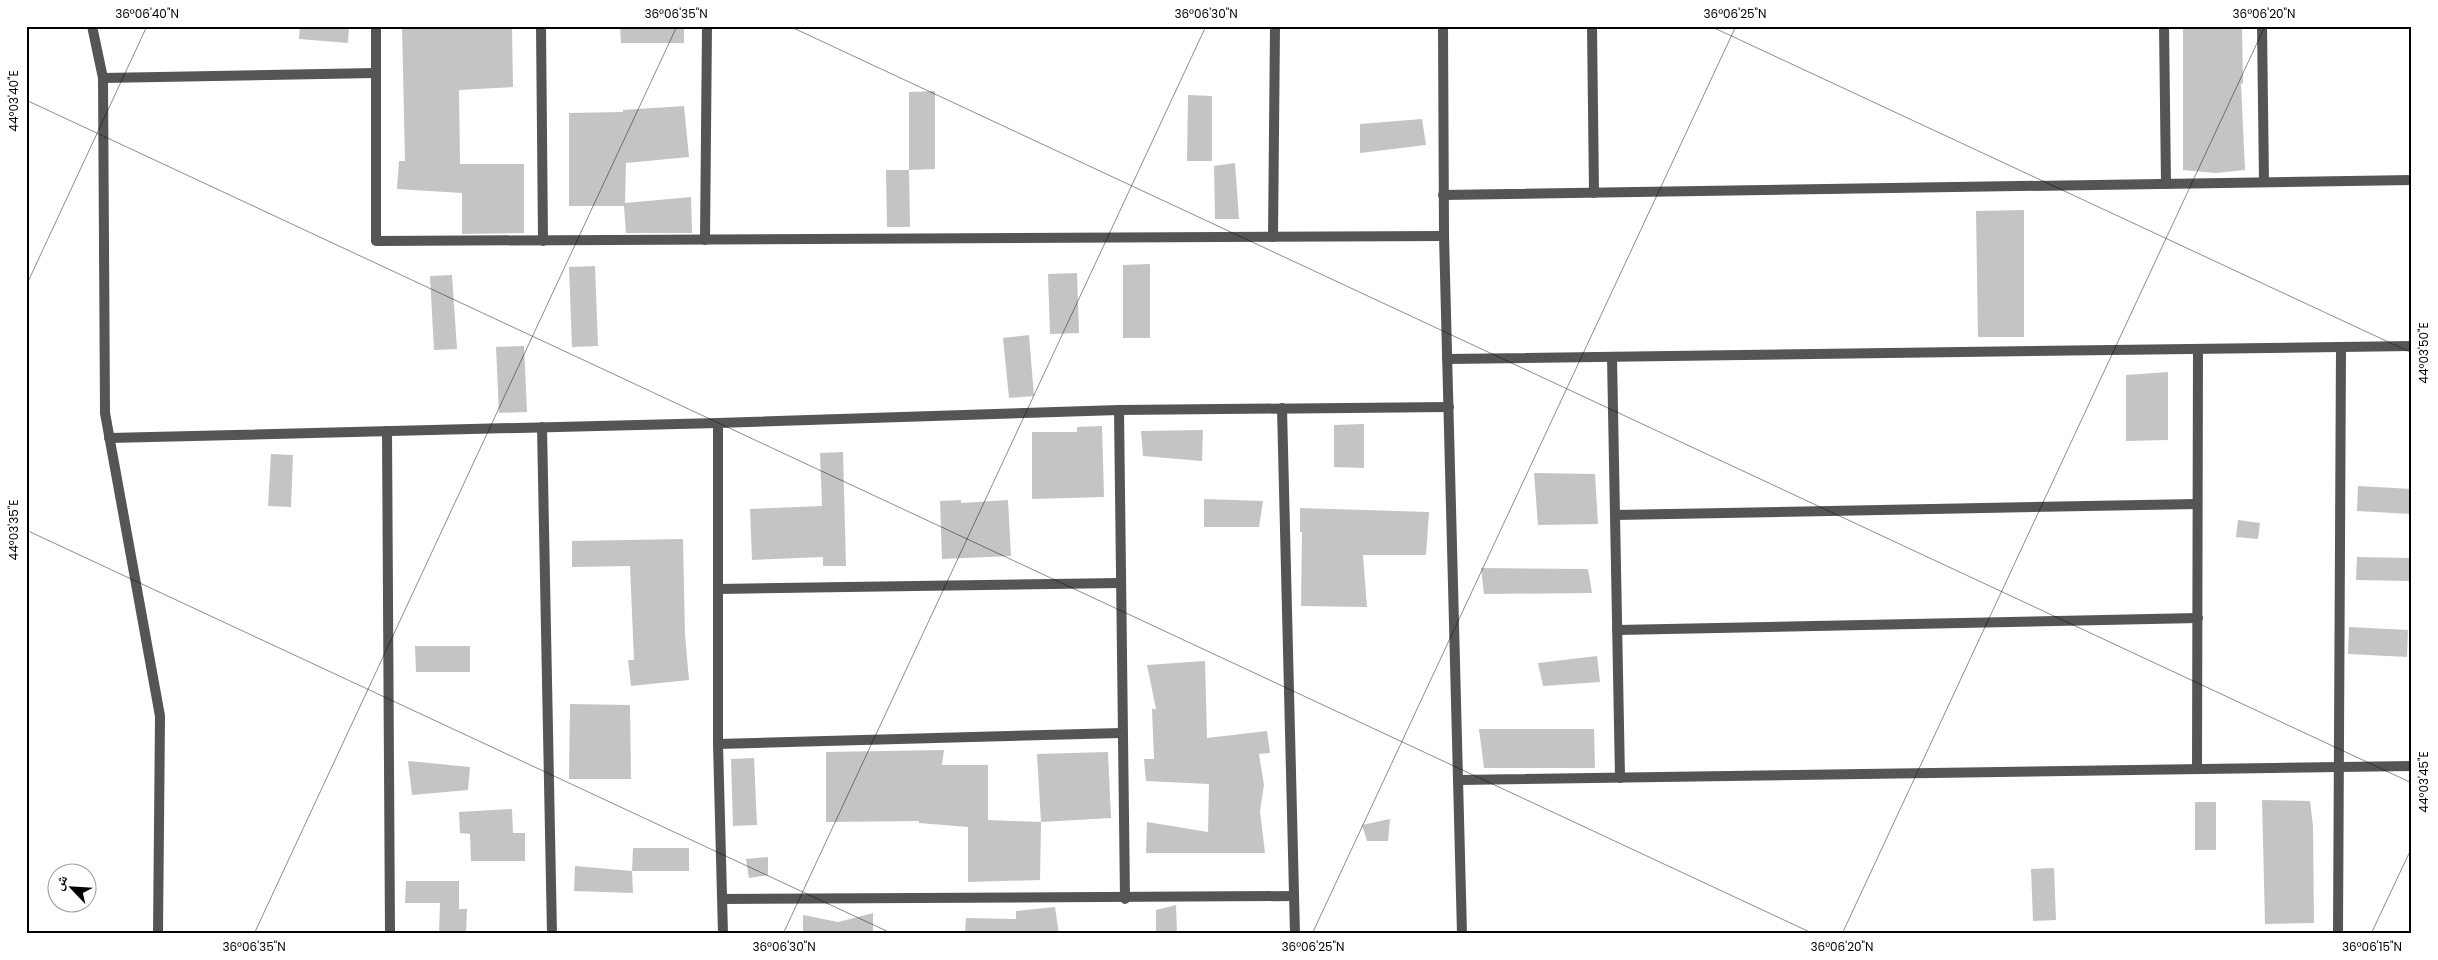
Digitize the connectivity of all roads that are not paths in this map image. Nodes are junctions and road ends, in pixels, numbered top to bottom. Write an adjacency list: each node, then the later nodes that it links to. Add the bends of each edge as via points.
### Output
1 (92, 26): 11 (street)
2 (376, 26): 10 (street)
3 (540, 26): 20 (street)
4 (707, 26): 19 (street)
5 (1275, 26): 18 (street)
6 (1443, 26): 16 (street)
7 (1592, 26): 15 (street)
8 (2164, 26): 14 (street)
9 (2262, 26): 13 (street)
10 (376, 73): 11 (street); 20 (street, via 376,242)
11 (103, 78): 32 (street, via 105,413)
12 (2412, 180): 13 (street)
13 (2264, 182): 14 (street)
14 (2166, 184): 15 (street)
15 (1594, 193): 16 (street)
16 (1443, 195): 17 (street)
17 (1444, 236): 18 (street); 25 (street)
18 (1273, 237): 19 (street)
19 (705, 240): 20 (street)
20 (543, 241)
21 (2412, 346): 22 (street)
22 (2341, 347): 23 (street); 42 (street)
23 (2198, 349): 24 (street); 33 (street)
24 (1612, 357): 25 (street); 34 (street)
25 (1447, 359): 26 (street)
26 (1448, 407): 27 (street); 45 (street)
27 (1282, 408): 28 (street); 46 (street)
28 (1119, 410): 29 (street); 35 (street)
29 (718, 423): 30 (street); 36 (street)
30 (542, 427): 31 (street); 51 (street)
31 (387, 431): 32 (street); 50 (street)
32 (109, 438): 49 (street, via 160,716)
33 (2197, 504): 34 (street); 37 (street)
34 (1615, 515): 38 (street)
35 (1120, 583): 36 (street); 39 (street)
36 (718, 589): 40 (street)
37 (2198, 618): 38 (street); 43 (street)
38 (1618, 630): 44 (street)
39 (1121, 733): 40 (street); 48 (street)
40 (718, 744): 47 (street)
41 (2412, 766): 42 (street)
42 (2338, 767): 43 (street); 56 (street)
43 (2197, 769): 44 (street)
44 (1620, 778): 45 (street)
45 (1458, 780): 54 (street)
46 (1294, 896): 48 (street); 53 (street)
47 (722, 899): 48 (street); 52 (street)
48 (1125, 899)
49 (158, 934)
50 (390, 934)
51 (552, 934)
52 (723, 934)
53 (1295, 934)
54 (1462, 934)
55 (2333, 934): 56 (street)
56 (2338, 934)

